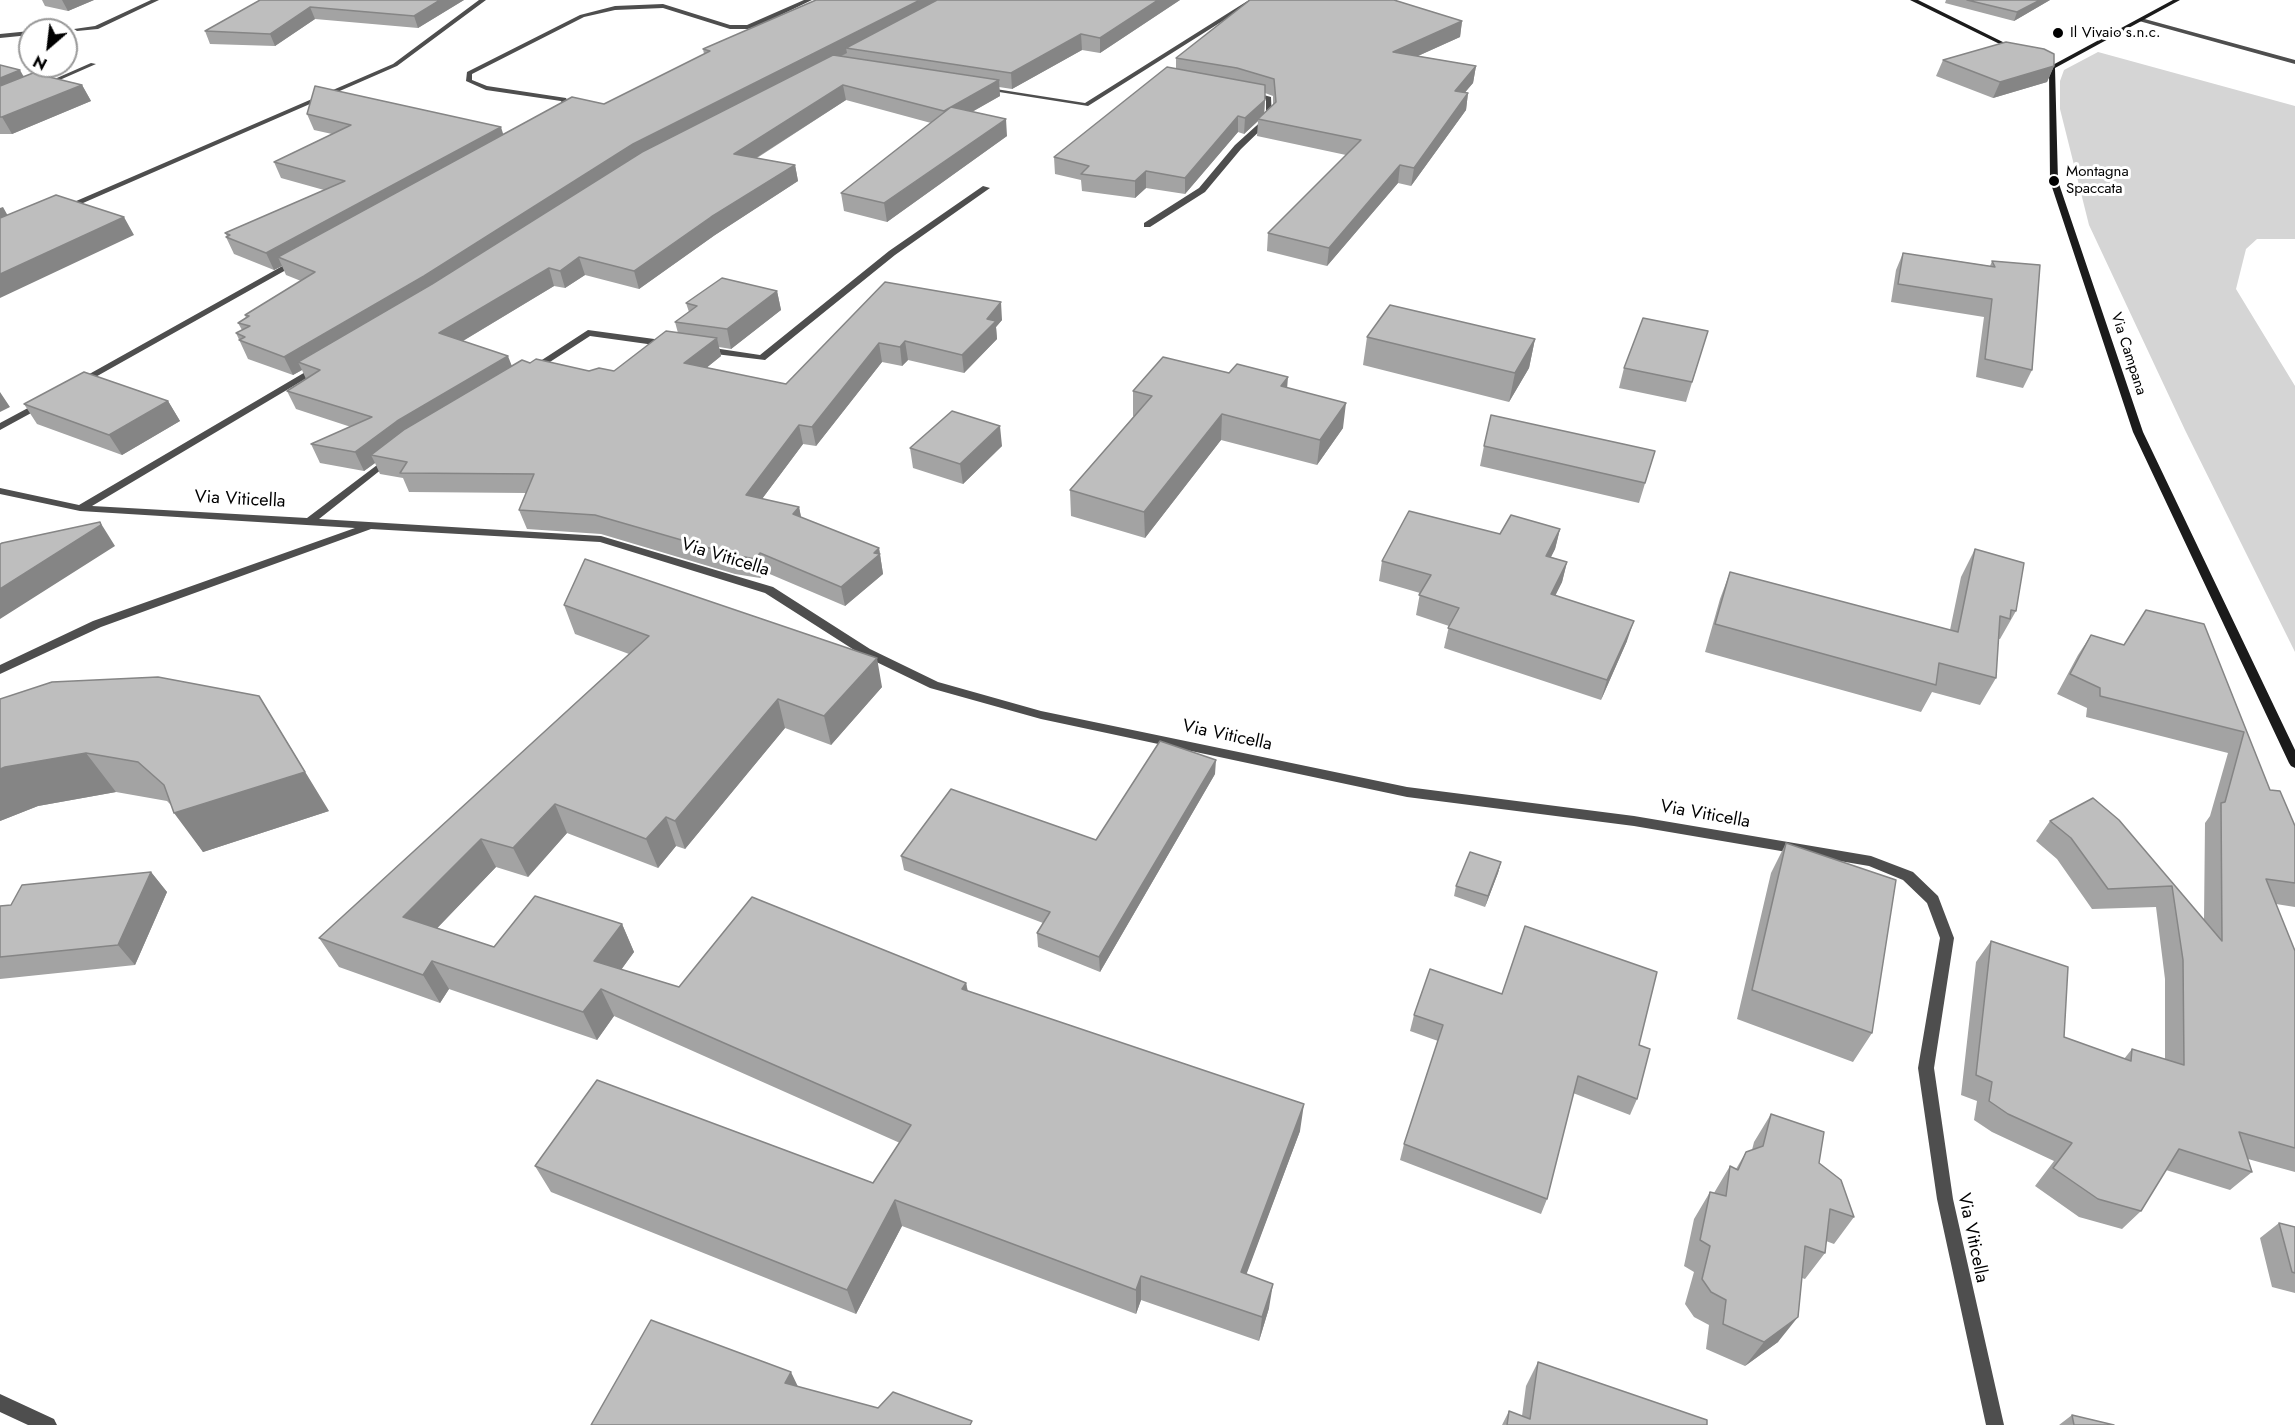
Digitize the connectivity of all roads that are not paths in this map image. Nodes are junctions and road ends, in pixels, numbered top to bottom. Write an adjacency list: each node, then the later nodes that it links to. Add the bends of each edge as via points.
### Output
1 (137, 0): 9 (street)
2 (156, 0): 10 (street, via 96,28)
3 (483, 0): 25 (street, via 395,65)
4 (809, 0): 23 (street, via 748,27 730,27 663,6 615,8 582,16 469,73 469,81 486,88 564,99 571,113)
5 (1252, 0): 18 (street)
6 (1914, 0): 13 (main road)
7 (2177, 0): 8 (main road)
8 (2141, 20): 15 (street); 17 (main road)
9 (78, 29)
10 (78, 29)
11 (18, 34): 12 (street)
12 (0, 36)
13 (2021, 52)
14 (2042, 62): 17 (main road)
15 (2295, 62)
16 (93, 64): 22 (street)
17 (2052, 67): 41 (main road, Via Campana, via 2054,181 2138,432)
18 (1138, 74): 19 (street); 20 (street, via 1086,105)
19 (1149, 75)
20 (970, 87)
21 (1236, 89): 26 (street, via 1269,98 1270,118 1238,147 1202,190)
22 (31, 90)
23 (561, 118)
24 (986, 189): 29 (street, via 892,253 762,358)
25 (54, 213)
26 (1147, 225)
27 (311, 254): 32 (street)
28 (681, 346): 31 (street, via 588,333)
29 (692, 348)
30 (323, 364): 37 (street)
31 (522, 376)
32 (72, 386)
33 (52, 398): 34 (street)
34 (0, 427)
35 (399, 451): 38 (street)
36 (0, 491): 37 (street, Via Viticella)
37 (80, 508): 38 (street, Via Viticella)
38 (309, 522): 39 (street, Via Viticella)
39 (374, 524): 40 (street, via 97,624); 44 (street, Via Viticella, via 601,539 769,590 866,652 934,685 1041,715 1407,792 1635,821 1871,861 1908,876 1933,900 1947,938 1926,1068 1945,1199)
40 (0, 670)
41 (2295, 763)
42 (0, 1403): 43 (street)
43 (48, 1425)
44 (1995, 1425)

